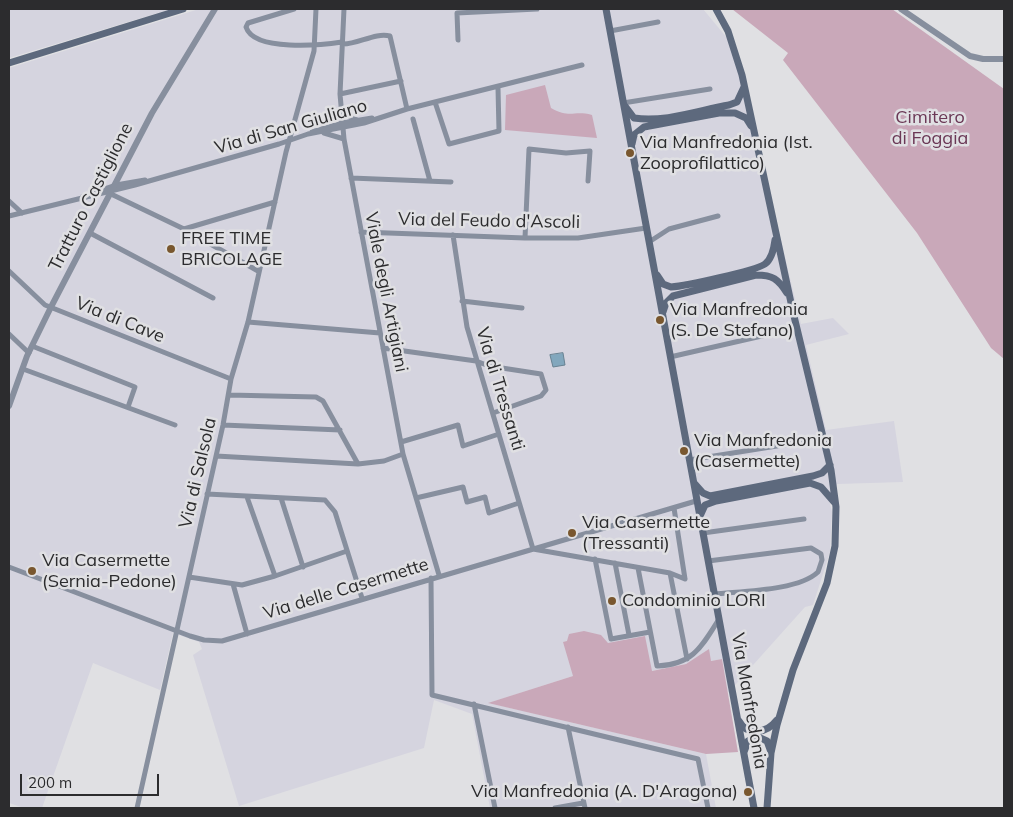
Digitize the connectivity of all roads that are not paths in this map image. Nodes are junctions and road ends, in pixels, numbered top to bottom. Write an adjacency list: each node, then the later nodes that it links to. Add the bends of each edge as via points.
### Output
1 (183, 9): 17 (main road)
2 (215, 9): 38 (street, Tratturo Castiglione, via 152,113)
3 (294, 9): 15 (street, via 248,23 247,32 264,40)
4 (316, 9): 15 (street, Via di Salsola)
5 (344, 9): 14 (street, Viale degli Artigiani)
6 (537, 9): 10 (street)
7 (606, 9): 12 (main road, Via Manfredonia)
8 (716, 9): 20 (main road, via 728,31)
9 (901, 9): 16 (street, via 970,56)
10 (471, 11): 13 (street, via 458,13)
11 (658, 22): 12 (street)
12 (610, 31): 25 (main road, Via Manfredonia)
13 (458, 40)
14 (342, 43): 15 (street); 19 (street, via 390,36); 23 (street, Viale degli Artigiani)
15 (314, 46): 35 (street, Via di Salsola)
16 (1004, 59)
17 (9, 63)
18 (582, 66): 21 (street, Via di San Giuliano)
19 (401, 81): 23 (street); 26 (street)
20 (744, 86): 25 (main road, via 737,102 667,116 634,118); 32 (main road)
21 (498, 88): 24 (street, Via di San Giuliano); 24 (street, via 499,131 449,144)
22 (710, 89): 25 (street)
23 (340, 94): 27 (street, Viale degli Artigiani)
24 (435, 102): 26 (street, Via di San Giuliano)
25 (623, 104): 37 (main road, Via Manfredonia)
26 (407, 109): 28 (street, Via di San Giuliano)
27 (341, 113): 30 (street); 31 (street, Viale degli Artigiani)
28 (375, 118): 30 (street); 31 (street, Via di San Giuliano)
29 (413, 119): 42 (street)
30 (357, 120): 31 (street)
31 (342, 126): 33 (street, Via di San Giuliano); 34 (street); 36 (street, Viale degli Artigiani)
32 (753, 128): 37 (main road, via 746,118 719,112 644,127 634,135); 58 (main road)
33 (321, 133): 34 (street, Via di San Giuliano); 36 (street)
34 (308, 134): 35 (street, Via di San Giuliano)
35 (290, 139): 40 (street, Via di San Giuliano); 50 (street, Via di Salsola)
36 (344, 139): 39 (street, Viale degli Artigiani)
37 (631, 147): 54 (main road, Via Manfredonia)
38 (121, 176): 41 (street); 45 (street, Tratturo Castiglione)
39 (351, 178): 42 (street); 56 (street, Viale degli Artigiani)
40 (149, 180): 41 (street); 45 (street, Via di San Giuliano)
41 (131, 181): 45 (street)
42 (430, 181): 44 (street)
43 (588, 181): 60 (street, via 590,151 566,153 529,149)
44 (451, 182)
45 (114, 190): 46 (street, Via di San Giuliano); 47 (street); 49 (street, Tratturo Castiglione); 55 (street)
46 (100, 194): 47 (street, Via di San Giuliano); 49 (street)
47 (81, 197): 51 (street, Via di San Giuliano)
48 (9, 201): 51 (street)
49 (107, 201): 57 (street, Tratturo Castiglione)
50 (276, 202): 55 (street); 64 (street, Via di Salsola)
51 (22, 213): 52 (street, Via di San Giuliano)
52 (9, 216)
53 (718, 216): 61 (street, via 669,229)
54 (646, 228): 60 (street, Via del Feudo d'Ascoli, via 580,238); 61 (main road, Via Manfredonia)
55 (184, 229): 64 (street)
56 (361, 232): 59 (street, Via del Feudo d'Ascoli); 72 (street, Viale degli Artigiani)
57 (90, 233): 65 (street); 68 (street, Tratturo Castiglione)
58 (776, 234): 62 (main road, via 772,256 766,264 752,270 671,287 663,284); 66 (main road, Via Manfredonia)
59 (453, 235): 60 (street, Via del Feudo d'Ascoli); 67 (street, Via di Tressanti)
60 (524, 238)
61 (649, 242): 62 (main road, Via Manfredonia)
62 (654, 268): 70 (main road, Via Manfredonia)
63 (9, 271): 68 (street, Via di Cave)
64 (258, 271): 71 (street, Via di Salsola)
65 (213, 298)
66 (790, 298): 70 (main road, via 770,275 756,275 673,296 666,303); 96 (main road, Via Manfredonia)
67 (462, 301): 69 (street); 79 (street, Via di Tressanti)
68 (51, 307): 75 (street, Tratturo Castiglione); 81 (street, Via di Cave)
69 (522, 308)
70 (663, 316): 78 (main road, Via Manfredonia)
71 (248, 322): 72 (street); 81 (street, Via di Salsola)
72 (380, 333): 76 (street, Viale degli Artigiani)
73 (9, 334): 77 (street)
74 (766, 335): 78 (street)
75 (32, 346): 77 (street, Tratturo Castiglione); 84 (street, via 135,387)
76 (383, 348): 79 (street); 91 (street, Viale degli Artigiani)
77 (29, 353): 80 (street, Tratturo Castiglione)
78 (670, 357): 94 (main road, Via Manfredonia)
79 (476, 361): 85 (street, Via di Tressanti); 85 (street, via 541,374 546,390 541,396)
80 (23, 368): 83 (street, Tratturo Castiglione); 84 (street)
81 (232, 378): 82 (street, Via di Salsola)
82 (229, 395): 87 (street, Via di Salsola); 88 (street, via 316,398 326,404)
83 (9, 406)
84 (128, 407): 86 (street)
85 (493, 413): 89 (street, Via di Tressanti)
86 (174, 425)
87 (223, 425): 88 (street); 93 (street, Via di Salsola)
88 (340, 430): 95 (street)
89 (499, 434): 91 (street, via 463,446 458,425); 103 (street, Via di Tressanti)
90 (808, 441): 94 (street)
91 (401, 442): 92 (street, Viale degli Artigiani)
92 (403, 454): 95 (street); 101 (street, Viale degli Artigiani)
93 (216, 456): 95 (street); 98 (street, Via di Salsola)
94 (689, 460): 97 (main road, Via Manfredonia)
95 (358, 464)
96 (830, 465): 97 (main road, via 813,476 710,496); 104 (main road, Via Manfredonia)
97 (693, 481): 102 (main road, Via Manfredonia)
98 (207, 494): 99 (street); 120 (street, Via di Salsola)
99 (247, 497): 100 (street); 119 (street)
100 (281, 498): 110 (street, via 325,500 329,503); 115 (street)
101 (416, 498): 103 (street, via 464,487 467,502 485,497 489,513); 118 (street, Viale degli Artigiani)
102 (696, 501): 105 (street, Via delle Casermette); 106 (main road, Via Manfredonia)
103 (520, 503): 109 (street, Via di Tressanti)
104 (836, 507): 106 (main road, via 821,487 810,483 716,501 705,505); 132 (main road, Via Manfredonia, via 835,546 826,582)
105 (674, 508): 109 (street, Via delle Casermette); 117 (street, via 685,579)
106 (700, 516): 108 (main road, Via Manfredonia)
107 (804, 519): 108 (street)
108 (703, 533): 112 (main road, Via Manfredonia)
109 (532, 549): 111 (street); 118 (street, Via delle Casermette)
110 (348, 551): 115 (street); 124 (street)
111 (594, 559): 113 (street); 129 (street, via 610,639)
112 (708, 561): 123 (main road, Via Manfredonia); 123 (street, via 811,548 817,550 822,560 818,572 802,581)
113 (615, 563): 116 (street); 129 (street)
114 (9, 567): 126 (street, Via delle Casermette)
115 (303, 567): 119 (street)
116 (638, 568): 117 (street); 127 (street)
117 (670, 574): 130 (street)
118 (439, 575): 121 (street, Via delle Casermette)
119 (274, 576): 122 (street, via 242,585)
120 (189, 577): 122 (street); 126 (street, Via di Salsola)
121 (431, 578): 124 (street, Via delle Casermette); 131 (street, via 432,695)
122 (234, 584): 128 (street)
123 (714, 594): 125 (main road, Via Manfredonia)
124 (362, 598): 128 (street, Via delle Casermette)
125 (719, 619): 130 (street, via 698,651); 133 (main road, Via Manfredonia)
126 (177, 631): 128 (street, Via delle Casermette, via 213,641); 138 (street, Via di Salsola)
127 (650, 632): 129 (street); 130 (street, via 657,666)
128 (248, 634)
129 (629, 636)
130 (687, 659)
131 (474, 704): 134 (street); 139 (street)
132 (779, 715): 133 (main road, via 769,728 753,732 743,727); 135 (main road, Via Manfredonia)
133 (736, 716): 136 (main road, Via Manfredonia)
134 (568, 727): 137 (street); 141 (street, via 698,759)
135 (772, 753): 136 (main road, via 767,741 756,737 746,744); 143 (main road, Via Manfredonia)
136 (744, 757): 142 (main road, Via Manfredonia)
137 (584, 806): 140 (street)
138 (137, 808)
139 (495, 808)
140 (556, 808)
141 (708, 808)
142 (754, 808)
143 (767, 808)

